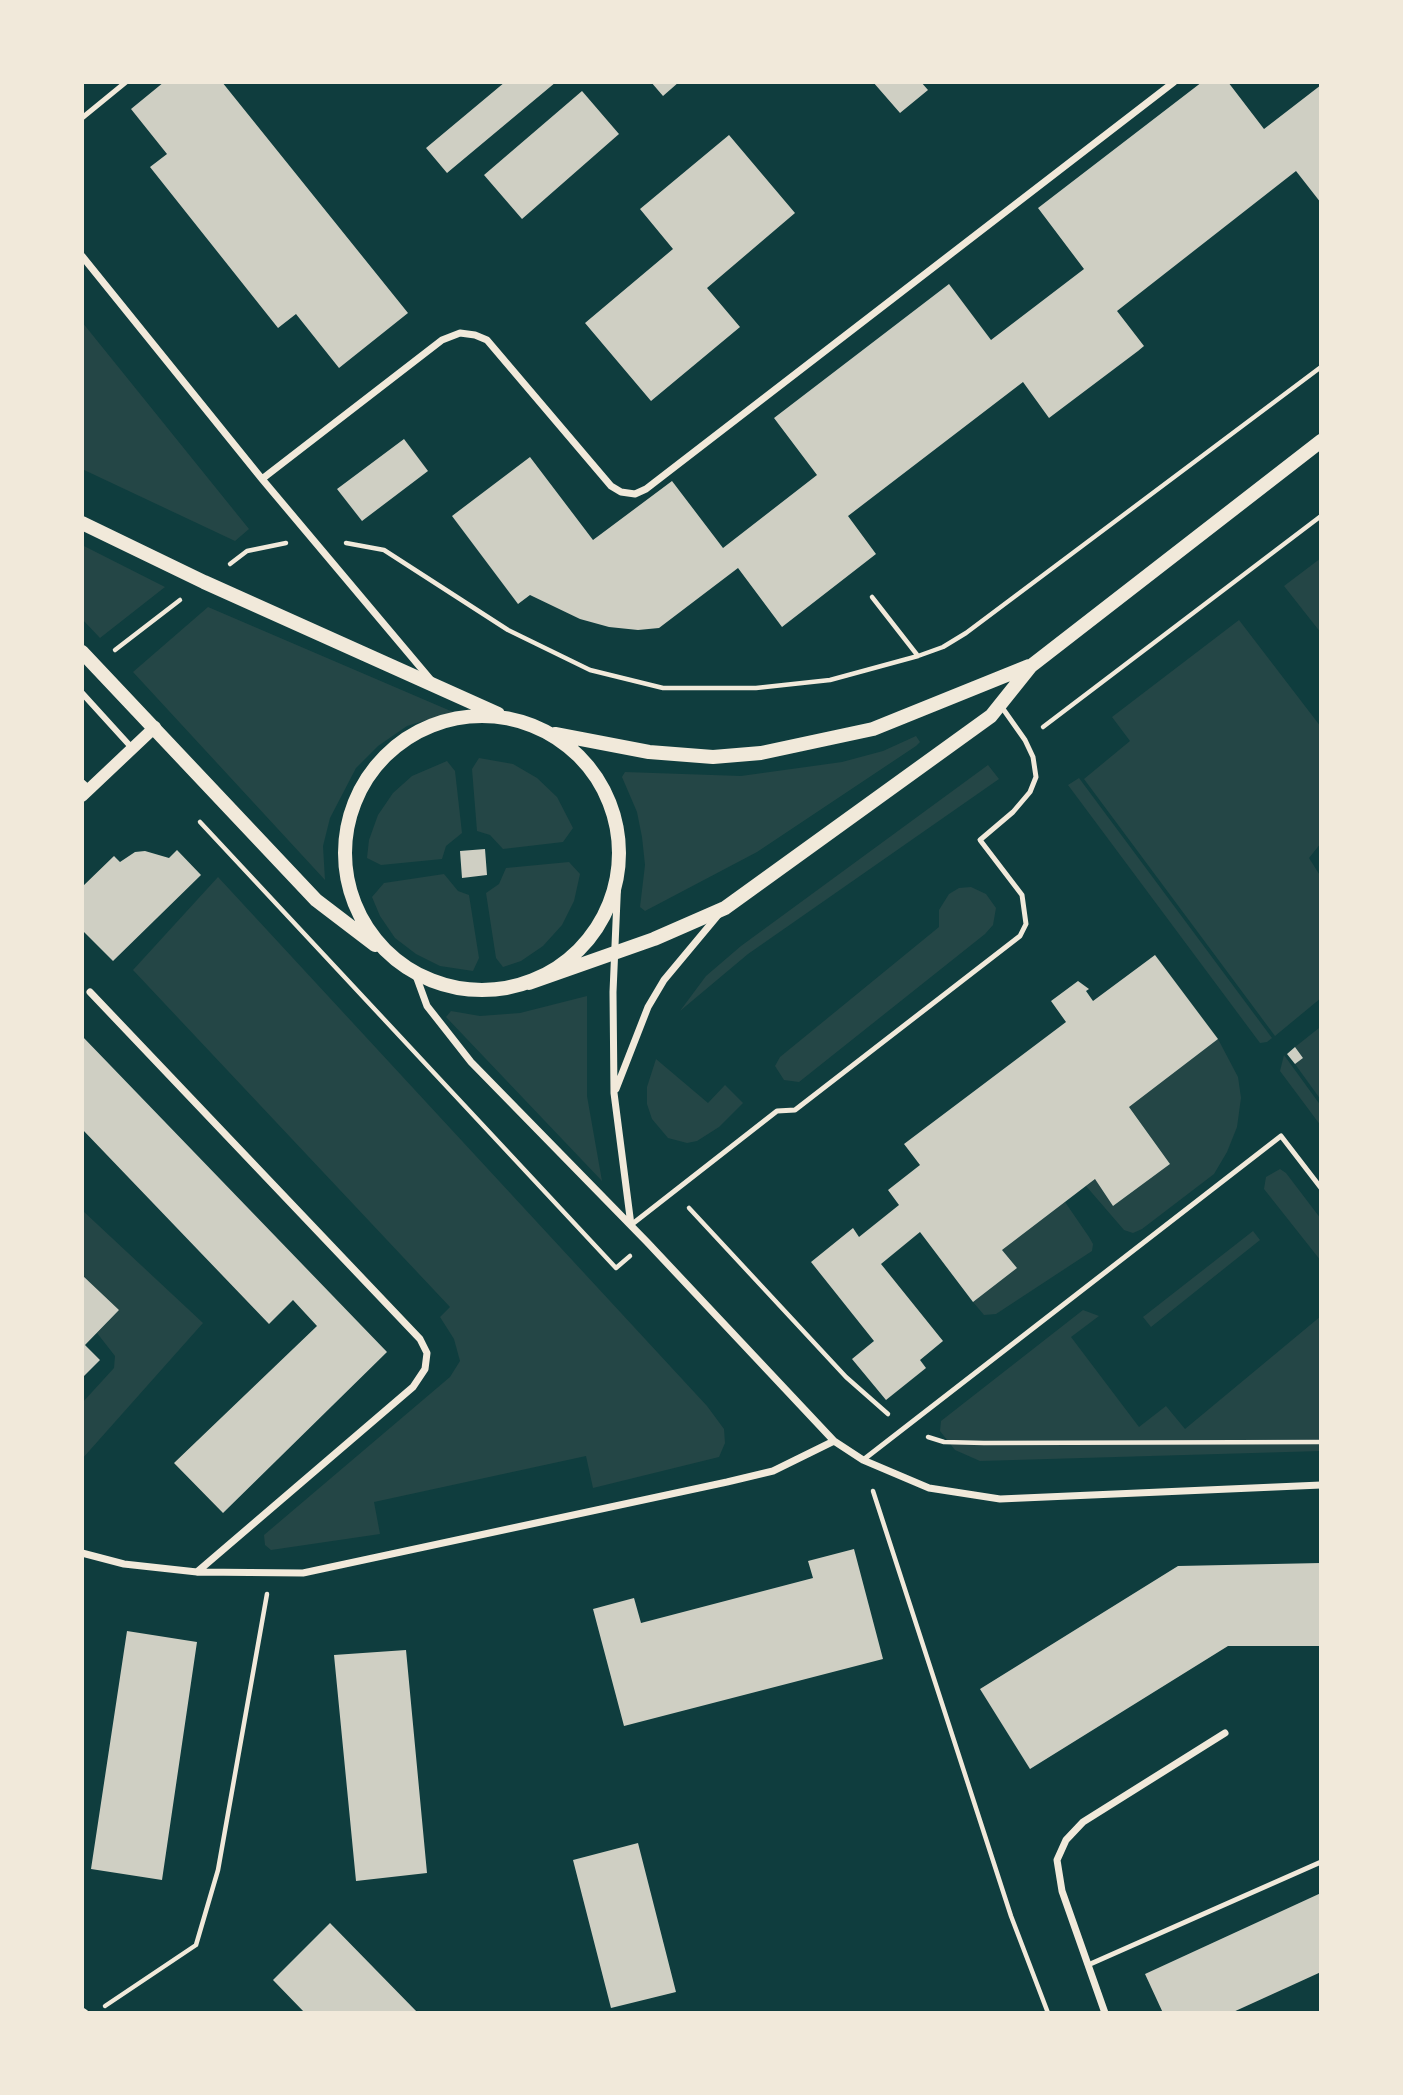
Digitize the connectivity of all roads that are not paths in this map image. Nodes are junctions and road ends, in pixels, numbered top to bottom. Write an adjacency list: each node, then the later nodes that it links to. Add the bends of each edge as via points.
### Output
1 (126, 82): 3 (lane)
2 (1174, 82): 6 (street, via 635,494 611,486 487,341 460,333 442,341)
3 (82, 118)
4 (82, 256): 6 (street)
5 (1321, 441): 9 (main road)
6 (262, 479): 10 (street)
7 (82, 523): 10 (main road)
8 (82, 652): 14 (main road)
9 (1031, 666): 12 (main road); 15 (main road, via 873,729 761,754 713,757 649,752)
10 (437, 688): 13 (main road)
11 (82, 693): 16 (street)
12 (1000, 705): 19 (main road, via 933,760); 27 (lane, via 1025,740 1036,777 1013,813 980,840 1022,895 1026,924 1020,936 795,1110 777,1111)
13 (505, 717): 15 (main road); 20 (main road, via 466,716 428,726 394,747 367,776 351,812 345,851 348,884 359,917)
14 (155, 727): 16 (street); 20 (main road, via 316,900)
15 (551, 733): 18 (main road, via 584,760 607,795 619,835)
16 (132, 748): 17 (street)
17 (85, 789)
18 (618, 876): 21 (street); 23 (main road, via 608,911 588,942 561,966)
19 (725, 908): 21 (main road); 25 (street, via 664,980 648,1007)
20 (388, 953): 22 (main road)
21 (615, 953): 23 (main road); 25 (street)
22 (415, 973): 23 (main road, via 471,990); 27 (street, via 427,1006 471,1062)
23 (529, 983)
24 (90, 992): 32 (street, via 420,1339 427,1353 425,1369 413,1387)
25 (614, 1093): 27 (street)
26 (1321, 1188): 29 (lane, via 1282,1136)
27 (631, 1225): 28 (street)
28 (834, 1441): 29 (street); 32 (street, via 773,1471 303,1573)
29 (863, 1460): 30 (street, via 929,1488 1000,1499)
30 (1321, 1485)
31 (82, 1553): 32 (street, via 124,1564)
32 (197, 1572)
33 (1225, 1733): 35 (street, via 1083,1822 1066,1840 1058,1860 1062,1891)
34 (1321, 1862): 35 (lane)
35 (1088, 1965): 36 (street)
36 (1105, 2013)

